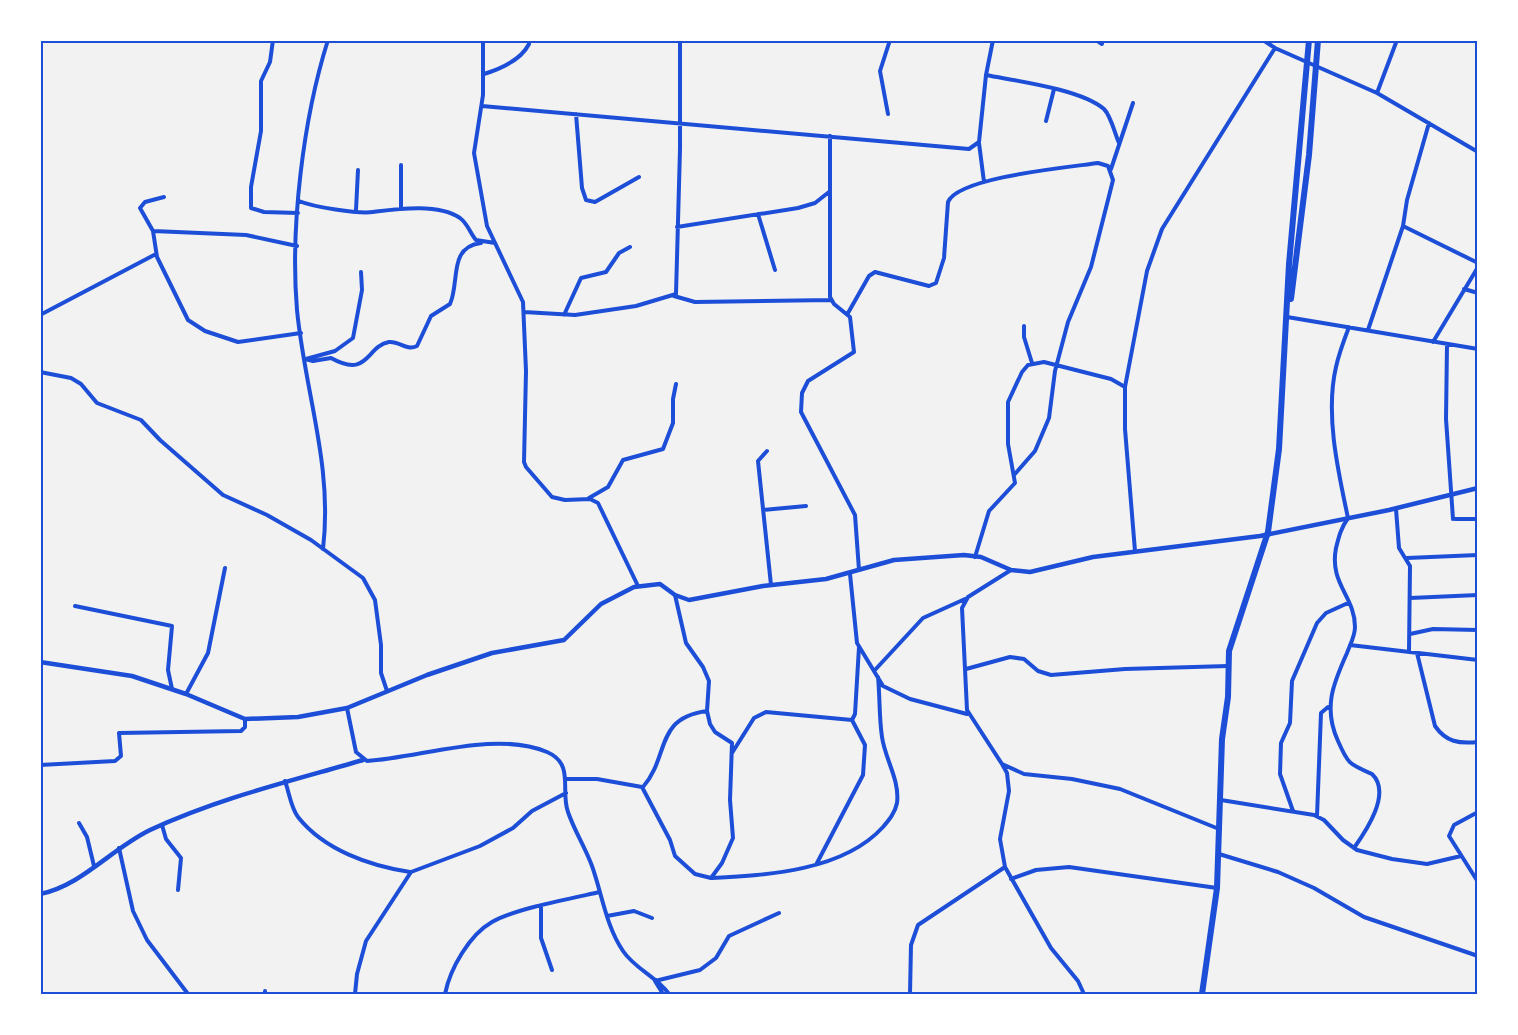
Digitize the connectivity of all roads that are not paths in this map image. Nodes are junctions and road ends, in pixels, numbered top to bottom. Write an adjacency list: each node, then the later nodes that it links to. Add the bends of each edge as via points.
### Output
1 (273, 40): 42 (street, via 270,62 261,81 261,130 251,208)
2 (328, 40): 39 (street, via 315,91)
3 (483, 40): 17 (street)
4 (680, 40): 26 (street)
5 (890, 40): 24 (street, via 880,71)
6 (993, 40): 18 (street)
7 (1096, 40): 13 (street)
8 (1263, 40): 14 (street)
9 (1309, 40): 15 (main road)
10 (1318, 40): 16 (main road)
11 (1397, 40): 20 (street)
12 (529, 44): 17 (street, via 501,69)
13 (1102, 44)
14 (1275, 48): 15 (street); 76 (street, via 1157,239 1147,271)
15 (1307, 62): 16 (street); 63 (main road)
16 (1316, 67): 20 (street); 63 (main road, via 1297,264)
17 (484, 74): 22 (street)
18 (986, 75): 19 (street); 29 (street)
19 (1054, 89): 25 (street); 30 (street, via 1093,101 1106,111)
20 (1377, 93): 27 (street)
21 (1133, 103): 30 (street)
22 (482, 106): 23 (street); 48 (street, via 474,153 487,226)
23 (576, 114): 26 (street); 35 (street, via 586,200 595,202)
24 (888, 114)
25 (1046, 121)
26 (680, 123): 28 (street); 44 (street)
27 (1429, 123): 31 (street); 45 (street)
28 (830, 136): 29 (street, via 965,149); 37 (street)
29 (979, 142): 36 (street)
30 (1119, 143): 33 (street)
31 (1478, 152)
32 (401, 165): 40 (street)
33 (1111, 169): 36 (street, via 1098,163); 73 (street, via 1113,180 1091,267 1068,322)
34 (358, 170): 41 (street)
35 (639, 177)
36 (984, 182): 60 (street, via 950,197 944,258 936,283 929,286 875,272)
37 (829, 192): 43 (street, via 807,206); 58 (street)
38 (164, 197): 46 (street, via 141,205)
39 (298, 201): 41 (street, via 310,206); 42 (street)
40 (401, 209): 41 (street); 47 (street, via 432,209 452,214)
41 (356, 210)
42 (298, 213): 49 (street)
43 (758, 214): 44 (street); 53 (street)
44 (678, 226): 57 (street, via 678,290)
45 (1403, 226): 52 (street); 66 (street)
46 (153, 231): 49 (street, via 246,236); 51 (street)
47 (481, 243): 48 (street); 71 (street, via 467,247 458,258 450,304 431,316 417,346 384,344 364,362 352,364 331,358)
48 (495, 243): 59 (street, via 521,296)
49 (297, 246): 67 (street)
50 (630, 247): 62 (street, via 619,254 606,272 581,278)
51 (156, 254): 61 (street); 67 (street, via 188,320 205,331 238,342)
52 (1478, 265): 55 (street)
53 (775, 270)
54 (361, 272): 71 (street, via 362,290 353,338 335,351)
55 (1464, 289): 56 (street); 68 (street)
56 (1478, 293)
57 (673, 296): 58 (street, via 695,302); 62 (street, via 610,311)
58 (831, 300): 60 (street)
59 (524, 312): 62 (street); 81 (street, via 526,467 556,499)
60 (848, 313): 95 (street, via 854,352 808,381 802,393 801,412 855,515)
61 (40, 315)
62 (564, 315)
63 (1287, 317): 65 (street); 87 (main road, via 1279,449)
64 (1024, 326): 72 (street)
65 (1348, 327): 66 (street); 85 (street, via 1335,368 1333,400)
66 (1368, 330): 68 (street)
67 (301, 333): 71 (street)
68 (1433, 342): 69 (street)
69 (1447, 345): 70 (street); 80 (street)
70 (1478, 349)
71 (305, 359): 88 (street, via 326,490)
72 (1032, 363): 73 (street); 78 (street, via 1022,372 1008,402 1008,444)
73 (1056, 366): 76 (street, via 1111,379); 78 (street, via 1047,424 1031,458)
74 (40, 372): 88 (street, via 71,378 97,404 141,420 223,495 267,515)
75 (676, 384): 81 (street, via 673,423 663,449 623,460 608,487)
76 (1125, 387): 89 (street)
77 (767, 451): 84 (street, via 758,461)
78 (1014, 475): 91 (street, via 1013,487 989,511)
79 (1478, 488): 80 (street)
80 (1450, 496): 83 (street); 86 (street, via 1454,519)
81 (588, 498): 98 (street, via 598,503)
82 (806, 506): 84 (street)
83 (1396, 509): 85 (street); 92 (street, via 1399,548)
84 (763, 510): 97 (street)
85 (1348, 519): 87 (street); 103 (street, via 1340,531 1334,565)
86 (1478, 519)
87 (1267, 535): 89 (street); 113 (main road, via 1237,625)
88 (323, 549): 118 (street, via 363,578 373,594 381,673)
89 (1135, 551): 94 (street, via 1030,572)
90 (1478, 555): 92 (street)
91 (975, 557): 94 (street); 95 (street, via 894,560)
92 (1407, 558): 101 (street)
93 (225, 568): 119 (street, via 208,652)
94 (1011, 570): 102 (street)
95 (859, 571): 96 (street)
96 (850, 574): 97 (street); 108 (street)
97 (771, 585): 100 (street, via 689,600)
98 (638, 586): 100 (street, via 660,584); 118 (street, via 601,604 564,640 492,653)
99 (1478, 595): 101 (street)
100 (675, 596): 122 (street, via 686,643 709,681)
101 (1410, 598): 106 (street)
102 (966, 599): 114 (street, via 962,611); 115 (street, via 923,618)
103 (1348, 603): 107 (street, via 1355,628); 136 (street, via 1326,613 1317,623 1292,681 1290,723 1281,743 1280,774)
104 (75, 606): 117 (street, via 171,626 168,670)
105 (1478, 630): 106 (street, via 1433,629)
106 (1410, 634): 109 (street)
107 (1350, 645): 109 (street); 120 (street, via 1333,683)
108 (859, 646): 115 (street); 125 (street)
109 (1409, 651): 110 (street)
110 (1417, 653): 111 (street); 126 (street, via 1435,726 1457,742)
111 (1478, 660)
112 (40, 662): 117 (street, via 132,676)
113 (1228, 666): 114 (street, via 1051,675 1038,671 1024,659 1010,657); 135 (main road)
114 (966, 669): 123 (street)
115 (874, 671): 116 (street)
116 (878, 677): 123 (street, via 891,691); 146 (street, via 882,736 897,796 895,811 866,844)
117 (172, 689): 119 (street)
118 (387, 691): 121 (street)
119 (186, 694): 124 (street)
120 (1329, 707): 138 (street, via 1321,713); 143 (street, via 1333,730 1347,761 1372,774 1378,786 1371,825)
121 (347, 708): 124 (street, via 298,717); 128 (street, via 356,752)
122 (707, 711): 127 (street, via 712,729 732,743); 133 (street, via 691,713 667,732 652,776)
123 (968, 714): 129 (street)
124 (245, 719): 130 (street, via 241,731 119,733 121,756 115,761)
125 (852, 720): 127 (street, via 766,712 754,718); 146 (street, via 865,745 863,776)
126 (1478, 742)
127 (732, 754): 150 (street, via 733,838)
128 (363, 760): 131 (street, via 476,746 516,746 550,753 564,768); 132 (street)
129 (1002, 764): 141 (street, via 1024,774 1120,789); 148 (street, via 1009,791 1000,839)
130 (40, 765)
131 (566, 779): 133 (street, via 597,779); 134 (street)
132 (285, 780): 140 (street); 149 (street, via 296,816 325,843 382,868)
133 (642, 787): 150 (street, via 675,856 695,874)
134 (566, 793): 149 (street, via 480,846); 155 (street, via 567,811)
135 (1221, 800): 136 (street); 141 (main road)
136 (1293, 811): 138 (street)
137 (1478, 812): 145 (street, via 1449,832)
138 (1317, 816): 143 (street)
139 (79, 823): 147 (street)
140 (162, 825): 142 (street); 154 (street, via 166,839 181,858)
141 (1220, 829): 144 (main road)
142 (119, 848): 147 (street); 164 (street, via 133,911 147,940)
143 (1354, 848): 145 (street, via 1427,864)
144 (1219, 854): 153 (main road); 161 (street, via 1278,872 1364,917)
145 (1461, 856): 152 (street)
146 (816, 863): 150 (street, via 755,876)
147 (94, 866): 156 (street, via 64,888)
148 (1005, 867): 151 (street); 169 (street, via 918,926 911,945)
149 (411, 872): 165 (street, via 366,941)
150 (711, 878)
151 (1011, 879): 153 (street, via 1036,870 1069,867); 170 (street, via 1051,948)
152 (1478, 882)
153 (1217, 888): 171 (main road)
154 (178, 890)
155 (600, 892): 157 (street); 159 (street)
156 (40, 894)
157 (541, 907): 162 (street, via 541,938); 166 (street, via 495,920 478,933 447,983)
158 (779, 913): 163 (street, via 729,936 716,958 700,970)
159 (607, 916): 160 (street, via 634,911); 163 (street, via 623,952)
160 (652, 918)
161 (1478, 956)
162 (552, 970)
163 (655, 981): 167 (street); 168 (street)
164 (188, 994)
165 (355, 994)
166 (445, 994)
167 (663, 994)
168 (669, 994)
169 (910, 994)
170 (1084, 994)
171 (1203, 994)

